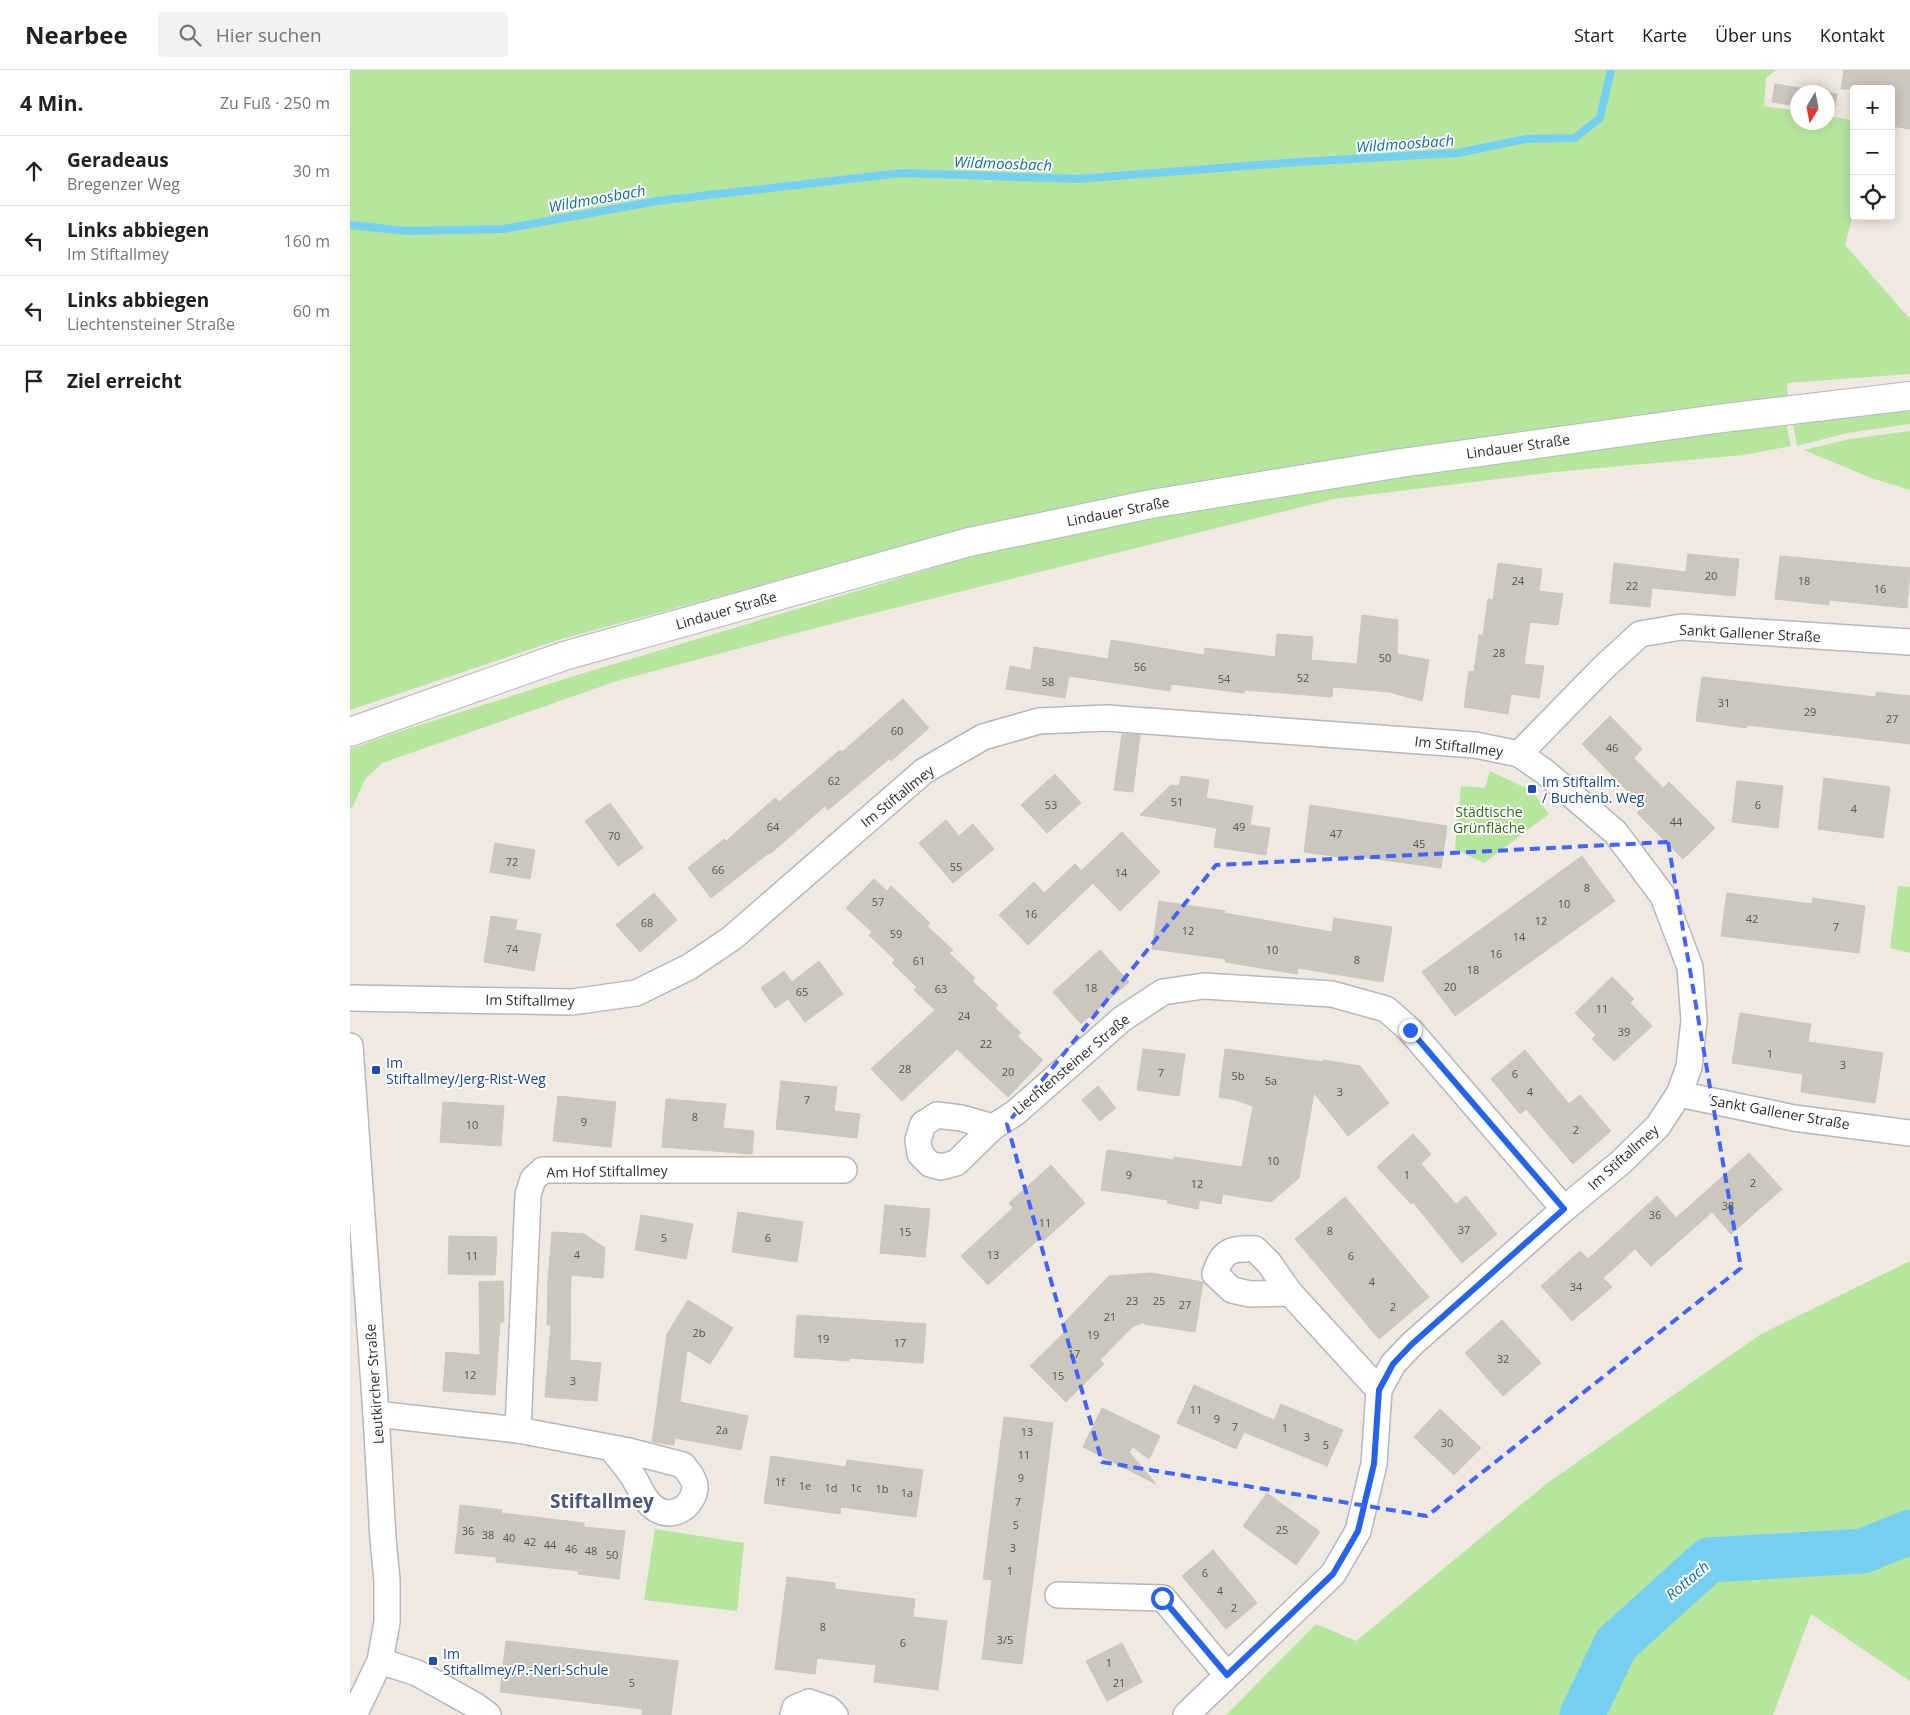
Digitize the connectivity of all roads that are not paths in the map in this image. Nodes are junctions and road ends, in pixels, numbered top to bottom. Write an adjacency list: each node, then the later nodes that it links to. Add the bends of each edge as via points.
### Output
1 (1910, 396): 3 (main road, Lindauer Straße, via 1716,419 1401,463 1151,504 969,542 564,656)
2 (1910, 642): 4 (street, Sankt Gallener Straße, via 1681,627 1640,634)
3 (350, 732)
4 (1520, 754): 5 (street, Im Stiftallmey, via 1430,741 1106,718 1039,721 983,737 924,770 732,938 689,967 636,993 572,1002); 7 (street, Im Stiftallmey, via 1615,832 1663,896 1690,966 1694,1020 1689,1067)
5 (350, 998)
6 (350, 1046): 14 (street, Leutkircher Straße)
7 (1679, 1094): 9 (street, Sankt Gallener Straße, via 1794,1118); 11 (street, Im Stiftallmey, via 1658,1126 1620,1163)
8 (993, 1127): 11 (street, Liechtensteiner Straße, via 1014,1113 1122,1019 1163,992 1204,986 1332,994 1386,1009 1410,1030)
9 (1910, 1133)
10 (844, 1170): 15 (street, Am Hof Stiftallmey, via 544,1170 534,1179 528,1195)
11 (1564, 1209): 13 (street, Im Stiftallmey, via 1412,1344 1393,1364)
12 (1290, 1293): 13 (street)
13 (1379, 1390): 19 (street, Im Stiftallmey, via 1374,1464 1358,1531 1333,1574)
14 (376, 1414): 15 (street); 18 (street, Leutkircher Straße, via 387,1580 387,1622)
15 (518, 1430): 16 (street)
16 (610, 1448)
17 (1058, 1595): 19 (street, via 1162,1598)
18 (380, 1661): 20 (street, Leutkircher Straße); 21 (street, via 417,1673)
19 (1227, 1675): 24 (street, Im Stiftallmey)
20 (354, 1715)
21 (488, 1715)
22 (792, 1715): 23 (street, via 795,1708 808,1702 829,1709)
23 (834, 1715)
24 (1186, 1715)

